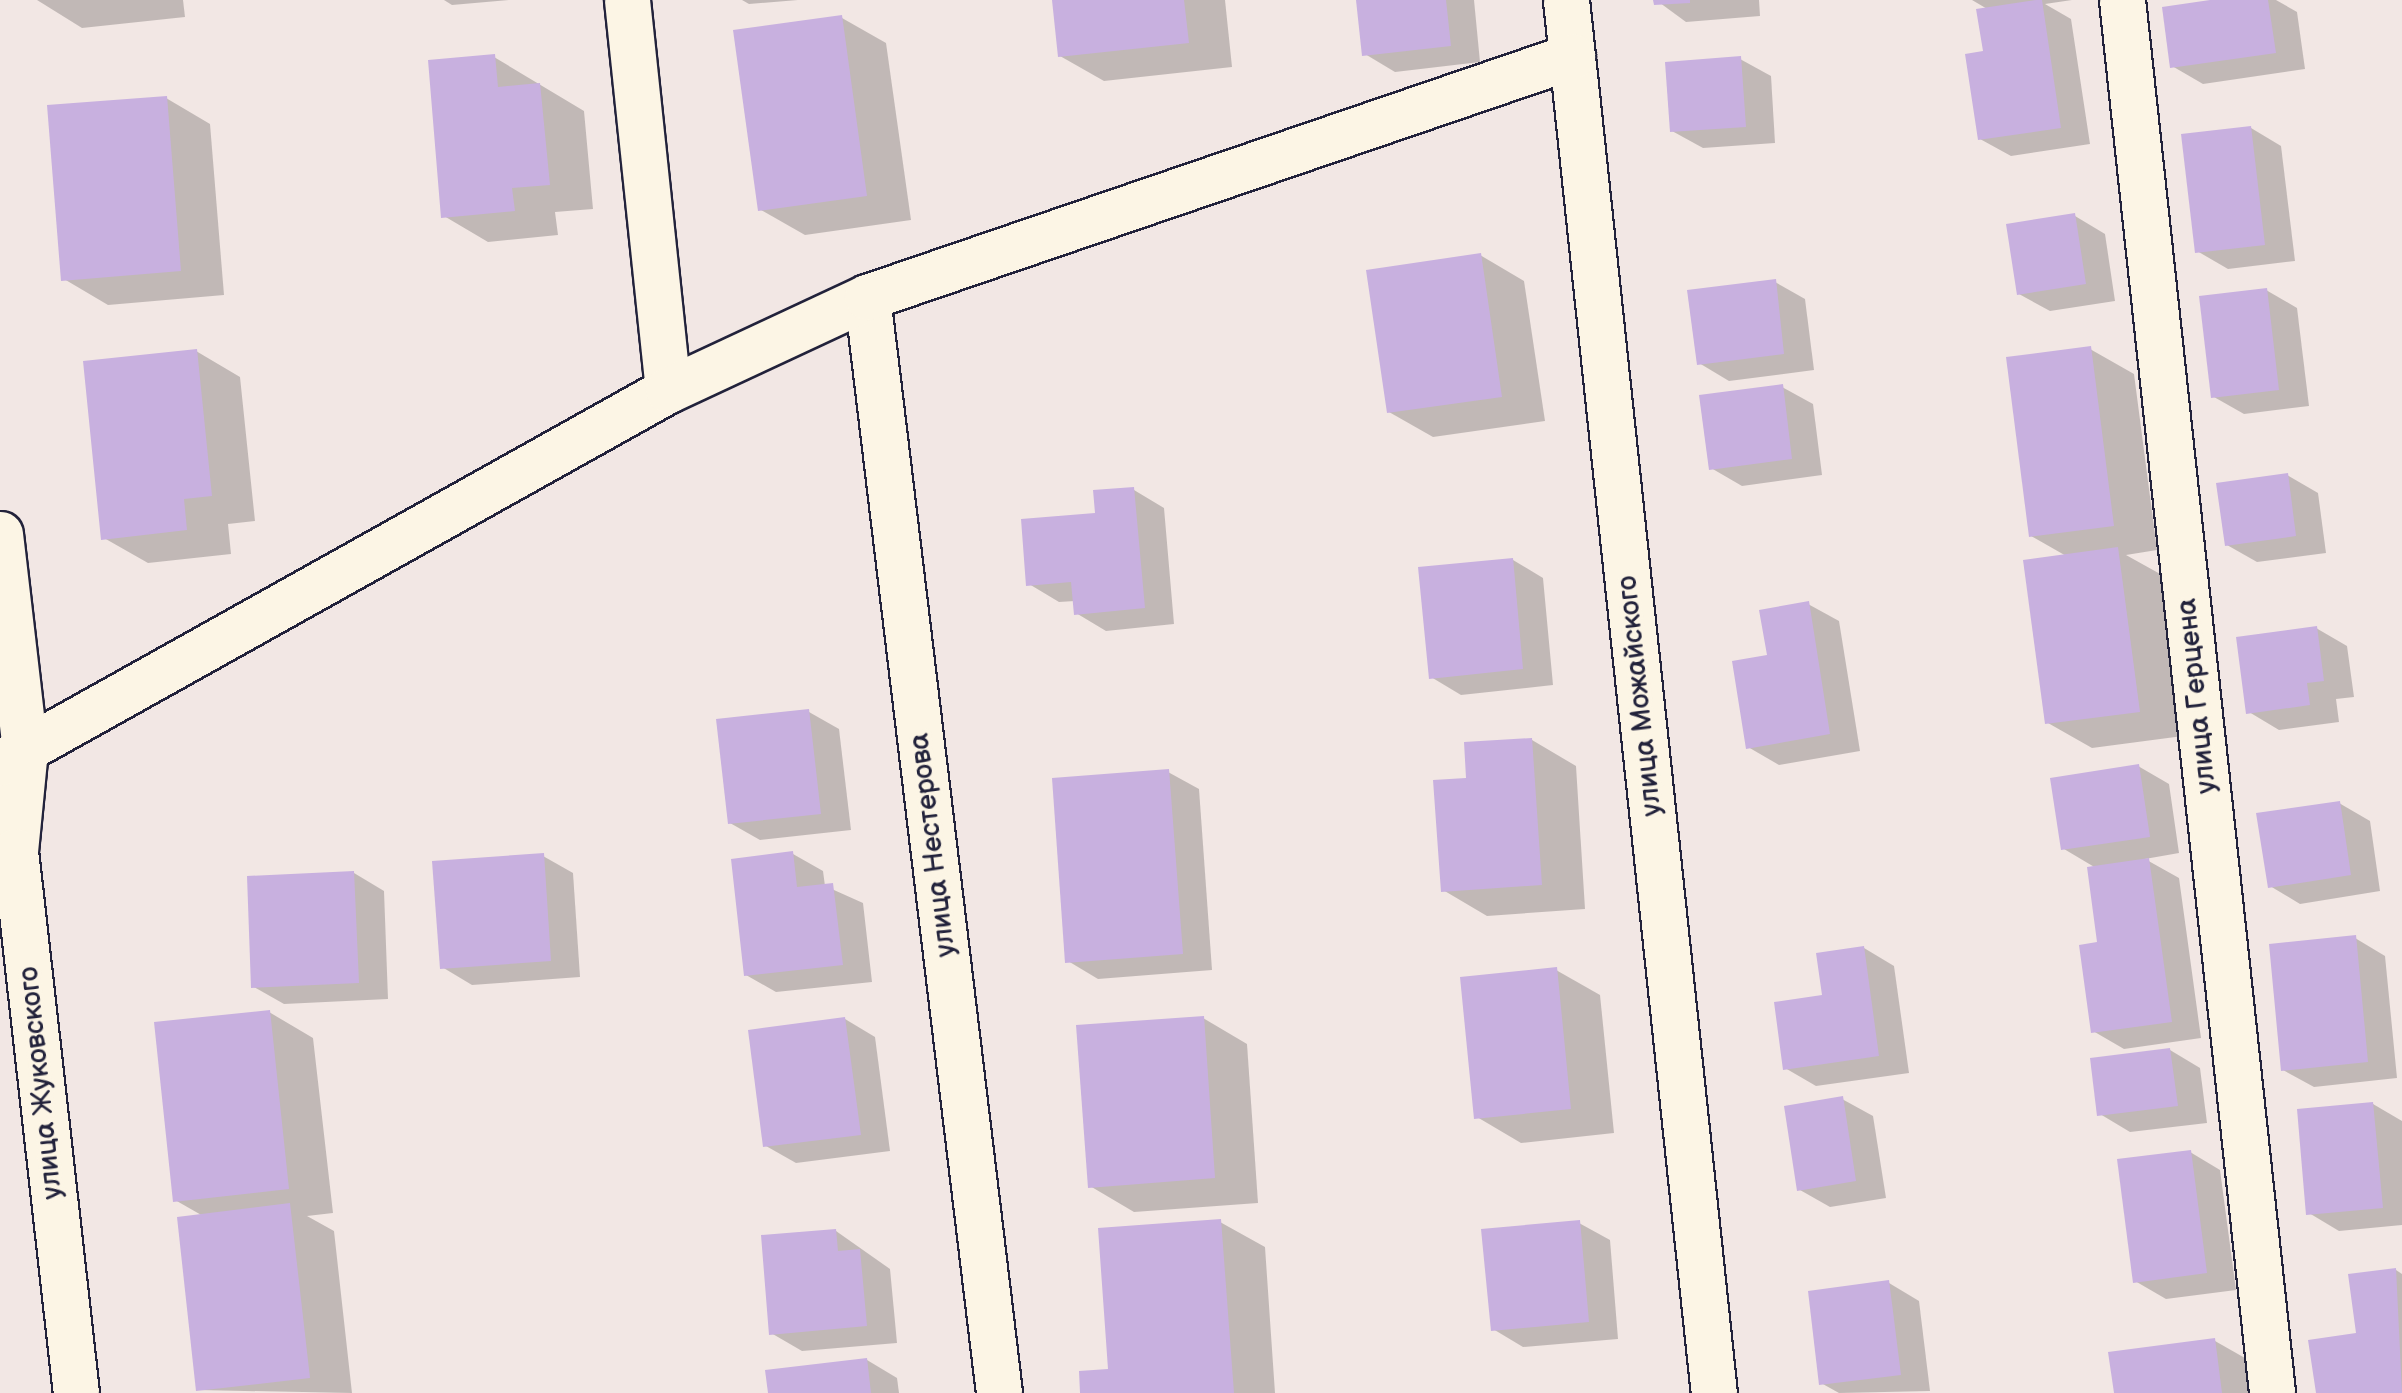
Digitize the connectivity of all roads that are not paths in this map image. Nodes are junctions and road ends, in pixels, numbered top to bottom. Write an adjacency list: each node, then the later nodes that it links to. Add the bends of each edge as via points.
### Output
1 (628, 0): 6 (street)
2 (1566, 0): 4 (street, улица Можайского)
3 (2122, 0): 12 (street, улица Герцена)
4 (1572, 56): 5 (street); 11 (street, улица Можайского)
5 (868, 298): 6 (street); 10 (street, улица Нестерова)
6 (668, 390): 8 (street)
7 (0, 534): 8 (street, улица Жуковского)
8 (12, 756): 9 (street, улица Жуковского, via 14,851)
9 (76, 1393)
10 (999, 1393)
11 (1714, 1393)
12 (2272, 1393)

